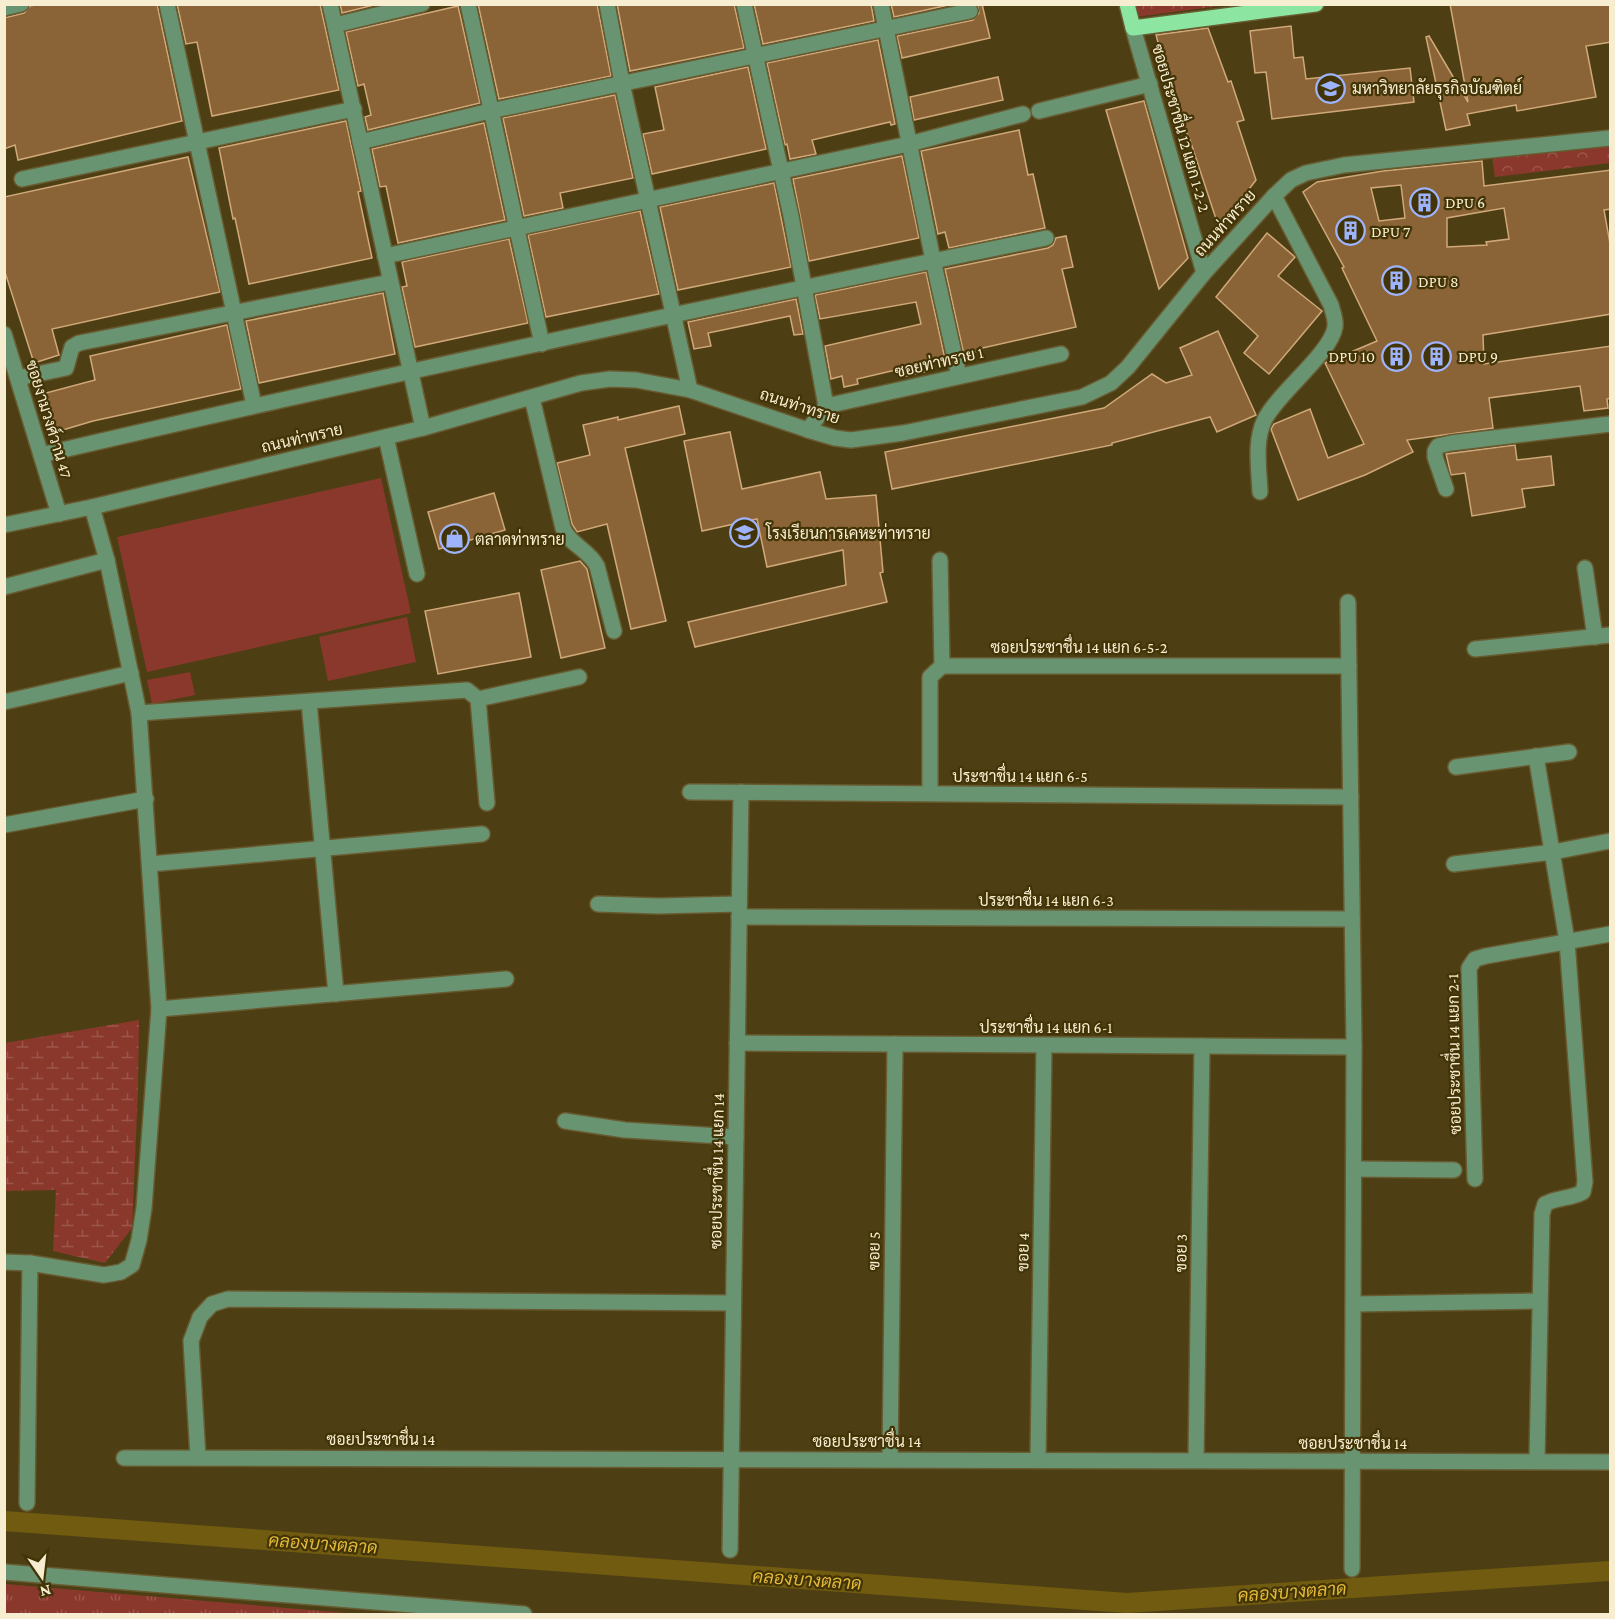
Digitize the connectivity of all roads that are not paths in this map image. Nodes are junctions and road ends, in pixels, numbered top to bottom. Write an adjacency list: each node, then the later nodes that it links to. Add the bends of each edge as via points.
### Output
1 (21, 4): 11 (street)
2 (167, 4): 25 (street)
3 (330, 4): 13 (street)
4 (422, 4): 13 (street)
5 (468, 4): 20 (street)
6 (607, 4): 17 (street)
7 (744, 4): 16 (street)
8 (881, 4): 15 (street)
9 (1127, 4): 14 (main road)
10 (1316, 4): 14 (main road)
11 (4, 8)
12 (970, 11): 15 (street)
13 (335, 25): 19 (street)
14 (1134, 28): 18 (street, ซอยประชาชื่น 12 แยก 1-2-2)
15 (886, 29): 16 (street); 26 (street)
16 (754, 56): 17 (street); 27 (street)
17 (622, 83): 20 (street); 30 (street)
18 (1150, 84): 21 (street); 35 (street, ซอยประชาชื่น 12 แยก 1-2-2)
19 (354, 109): 24 (street); 25 (street)
20 (490, 111): 24 (street); 31 (street)
21 (1039, 111)
22 (1023, 114): 26 (street)
23 (1611, 138): 29 (street, ถนนท่าทราย, via 1344,165 1306,173 1291,180)
24 (360, 142): 33 (street)
25 (198, 143): 28 (street); 38 (street)
26 (909, 144): 27 (street); 34 (street)
27 (781, 170): 30 (street); 37 (street)
28 (22, 180)
29 (1274, 196): 35 (street, ถนนท่าทราย); 56 (street, via 1331,305 1335,329 1328,343 1265,419 1259,436)
30 (648, 200): 31 (street); 39 (street)
31 (516, 228): 33 (street); 41 (street)
32 (1046, 238): 34 (street)
33 (385, 256): 36 (street)
34 (933, 260): 37 (street); 44 (street)
35 (1204, 273): 52 (street, ถนนท่าทราย, via 1128,367 1112,383 1091,394 876,438 852,440)
36 (390, 282): 38 (street); 43 (street)
37 (805, 287): 39 (street); 49 (street)
38 (234, 313): 45 (street, via 79,343 72,347 64,369); 48 (street)
39 (674, 315): 41 (street); 46 (street)
40 (4, 334): 45 (street, ซอยงามวงศ์วาน 47)
41 (542, 344): 43 (street)
42 (1061, 354): 44 (street, ซอยท่าทราย 1)
43 (410, 372): 48 (street); 51 (street)
44 (959, 376): 49 (street, ซอยท่าทราย 1)
45 (18, 378): 54 (street, ซอยงามวงศ์วาน 47)
46 (690, 390): 47 (street, ถนนท่าทราย, via 610,379); 52 (street, ถนนท่าทราย)
47 (532, 398): 51 (street, ถนนท่าทราย); 66 (street, via 563,528 568,539 593,558 597,566)
48 (254, 405): 54 (street)
49 (826, 406): 52 (street)
50 (1611, 424): 55 (street, via 1438,446 1435,457)
51 (423, 429): 53 (street, ถนนท่าทราย)
52 (808, 430)
53 (386, 437): 57 (street, ถนนท่าทราย); 63 (street)
54 (41, 455): 58 (street, ซอยงามวงศ์วาน 47)
55 (1446, 489)
56 (1260, 492)
57 (92, 507): 58 (street, ถนนท่าทราย); 60 (street)
58 (58, 514): 59 (street, ถนนท่าทราย)
59 (4, 525)
60 (107, 560): 64 (street); 71 (street)
61 (940, 560): 69 (street)
62 (1585, 568): 67 (street)
63 (417, 574)
64 (4, 587)
65 (1348, 602): 70 (street)
66 (614, 631)
67 (1603, 636): 68 (street)
68 (1475, 649)
69 (942, 666): 70 (street, ซอยประชาชื่น 14 แยก 6-5-2); 82 (street, via 930,677)
70 (1349, 666): 83 (street)
71 (131, 673): 74 (street); 76 (street)
72 (579, 676): 73 (street)
73 (473, 694): 75 (street); 85 (street)
74 (4, 702)
75 (309, 702): 76 (street); 89 (street)
76 (140, 713): 84 (street)
77 (1569, 752): 78 (street)
78 (1536, 756): 79 (street); 90 (street)
79 (1456, 767)
80 (690, 792): 81 (street, ประชาชื่น 14 แยก 6-5)
81 (741, 792): 82 (street, ประชาชื่น 14 แยก 6-5); 94 (street, ซอยประชาชื่น 14 แยก 14)
82 (930, 793): 83 (street, ประชาชื่น 14 แยก 6-5)
83 (1351, 797): 95 (street)
84 (146, 799): 86 (street); 91 (street)
85 (487, 803)
86 (4, 825)
87 (482, 834): 89 (street)
88 (1611, 841): 90 (street)
89 (321, 847): 91 (street); 99 (street)
90 (1553, 852): 92 (street); 97 (street)
91 (150, 864): 100 (street)
92 (1454, 864)
93 (598, 904): 94 (street, ประชาชื่น 14 แยก 6-3)
94 (739, 911): 95 (street, ประชาชื่น 14 แยก 6-3); 101 (street, ซอยประชาชื่น 14 แยก 14)
95 (1352, 919): 105 (street)
96 (1611, 934): 97 (street, ซอยประชาชื่น 14 แยก 2-1)
97 (1567, 941): 110 (street, ซอยประชาชื่น 14 แยก 2-1, via 1475,959 1469,968); 113 (street, via 1585,1182 1583,1192 1574,1197 1545,1204)
98 (506, 979): 99 (street)
99 (336, 994): 100 (street)
100 (159, 1009): 112 (street, via 144,1208 132,1265 104,1275)
101 (737, 1043): 102 (street, ประชาชื่น 14 แยก 6-1); 107 (street, ซอยประชาชื่น 14 แยก 14)
102 (895, 1044): 103 (street, ประชาชื่น 14 แยก 6-1); 119 (street, ฃอย 5)
103 (1044, 1045): 104 (street, ประชาชื่น 14 แยก 6-1); 120 (street, ขอย 4)
104 (1202, 1046): 105 (street, ประชาชื่น 14 แยก 6-1); 121 (street, ขอย 3)
105 (1354, 1047): 108 (street)
106 (565, 1120): 107 (street, via 625,1130)
107 (736, 1137): 114 (street, ซอยประชาชื่น 14 แยก 14)
108 (1354, 1169): 109 (street); 115 (street)
109 (1454, 1170)
110 (1475, 1179)
111 (4, 1262): 112 (street)
112 (30, 1263): 125 (street)
113 (1539, 1301): 115 (street); 123 (street)
114 (733, 1303): 116 (street, via 228,1299 212,1304 200,1317 191,1341); 118 (street, ซอยประชาชื่น 14 แยก 14)
115 (1353, 1304): 122 (street)
116 (198, 1457): 117 (street, ซอยประชาชื่น 14); 118 (street, ซอยประชาชื่น 14)
117 (124, 1458)
118 (731, 1458): 119 (street, ซอยประชาชื่น 14); 126 (street, ซอยประชาชื่น 14 แยก 14)
119 (890, 1459): 120 (street, ซอยประชาชื่น 14)
120 (1038, 1460): 121 (street, ซอยประชาชื่น 14)
121 (1196, 1460): 122 (street, ซอยประชาชื่น 14)
122 (1353, 1461): 123 (street, ซอยประชาชื่น 14); 127 (street)
123 (1538, 1461): 124 (street, ซอยประชาชื่น 14)
124 (1611, 1462)
125 (27, 1503)
126 (730, 1550)
127 (1353, 1569)
128 (4, 1572): 129 (street)
129 (524, 1614)

